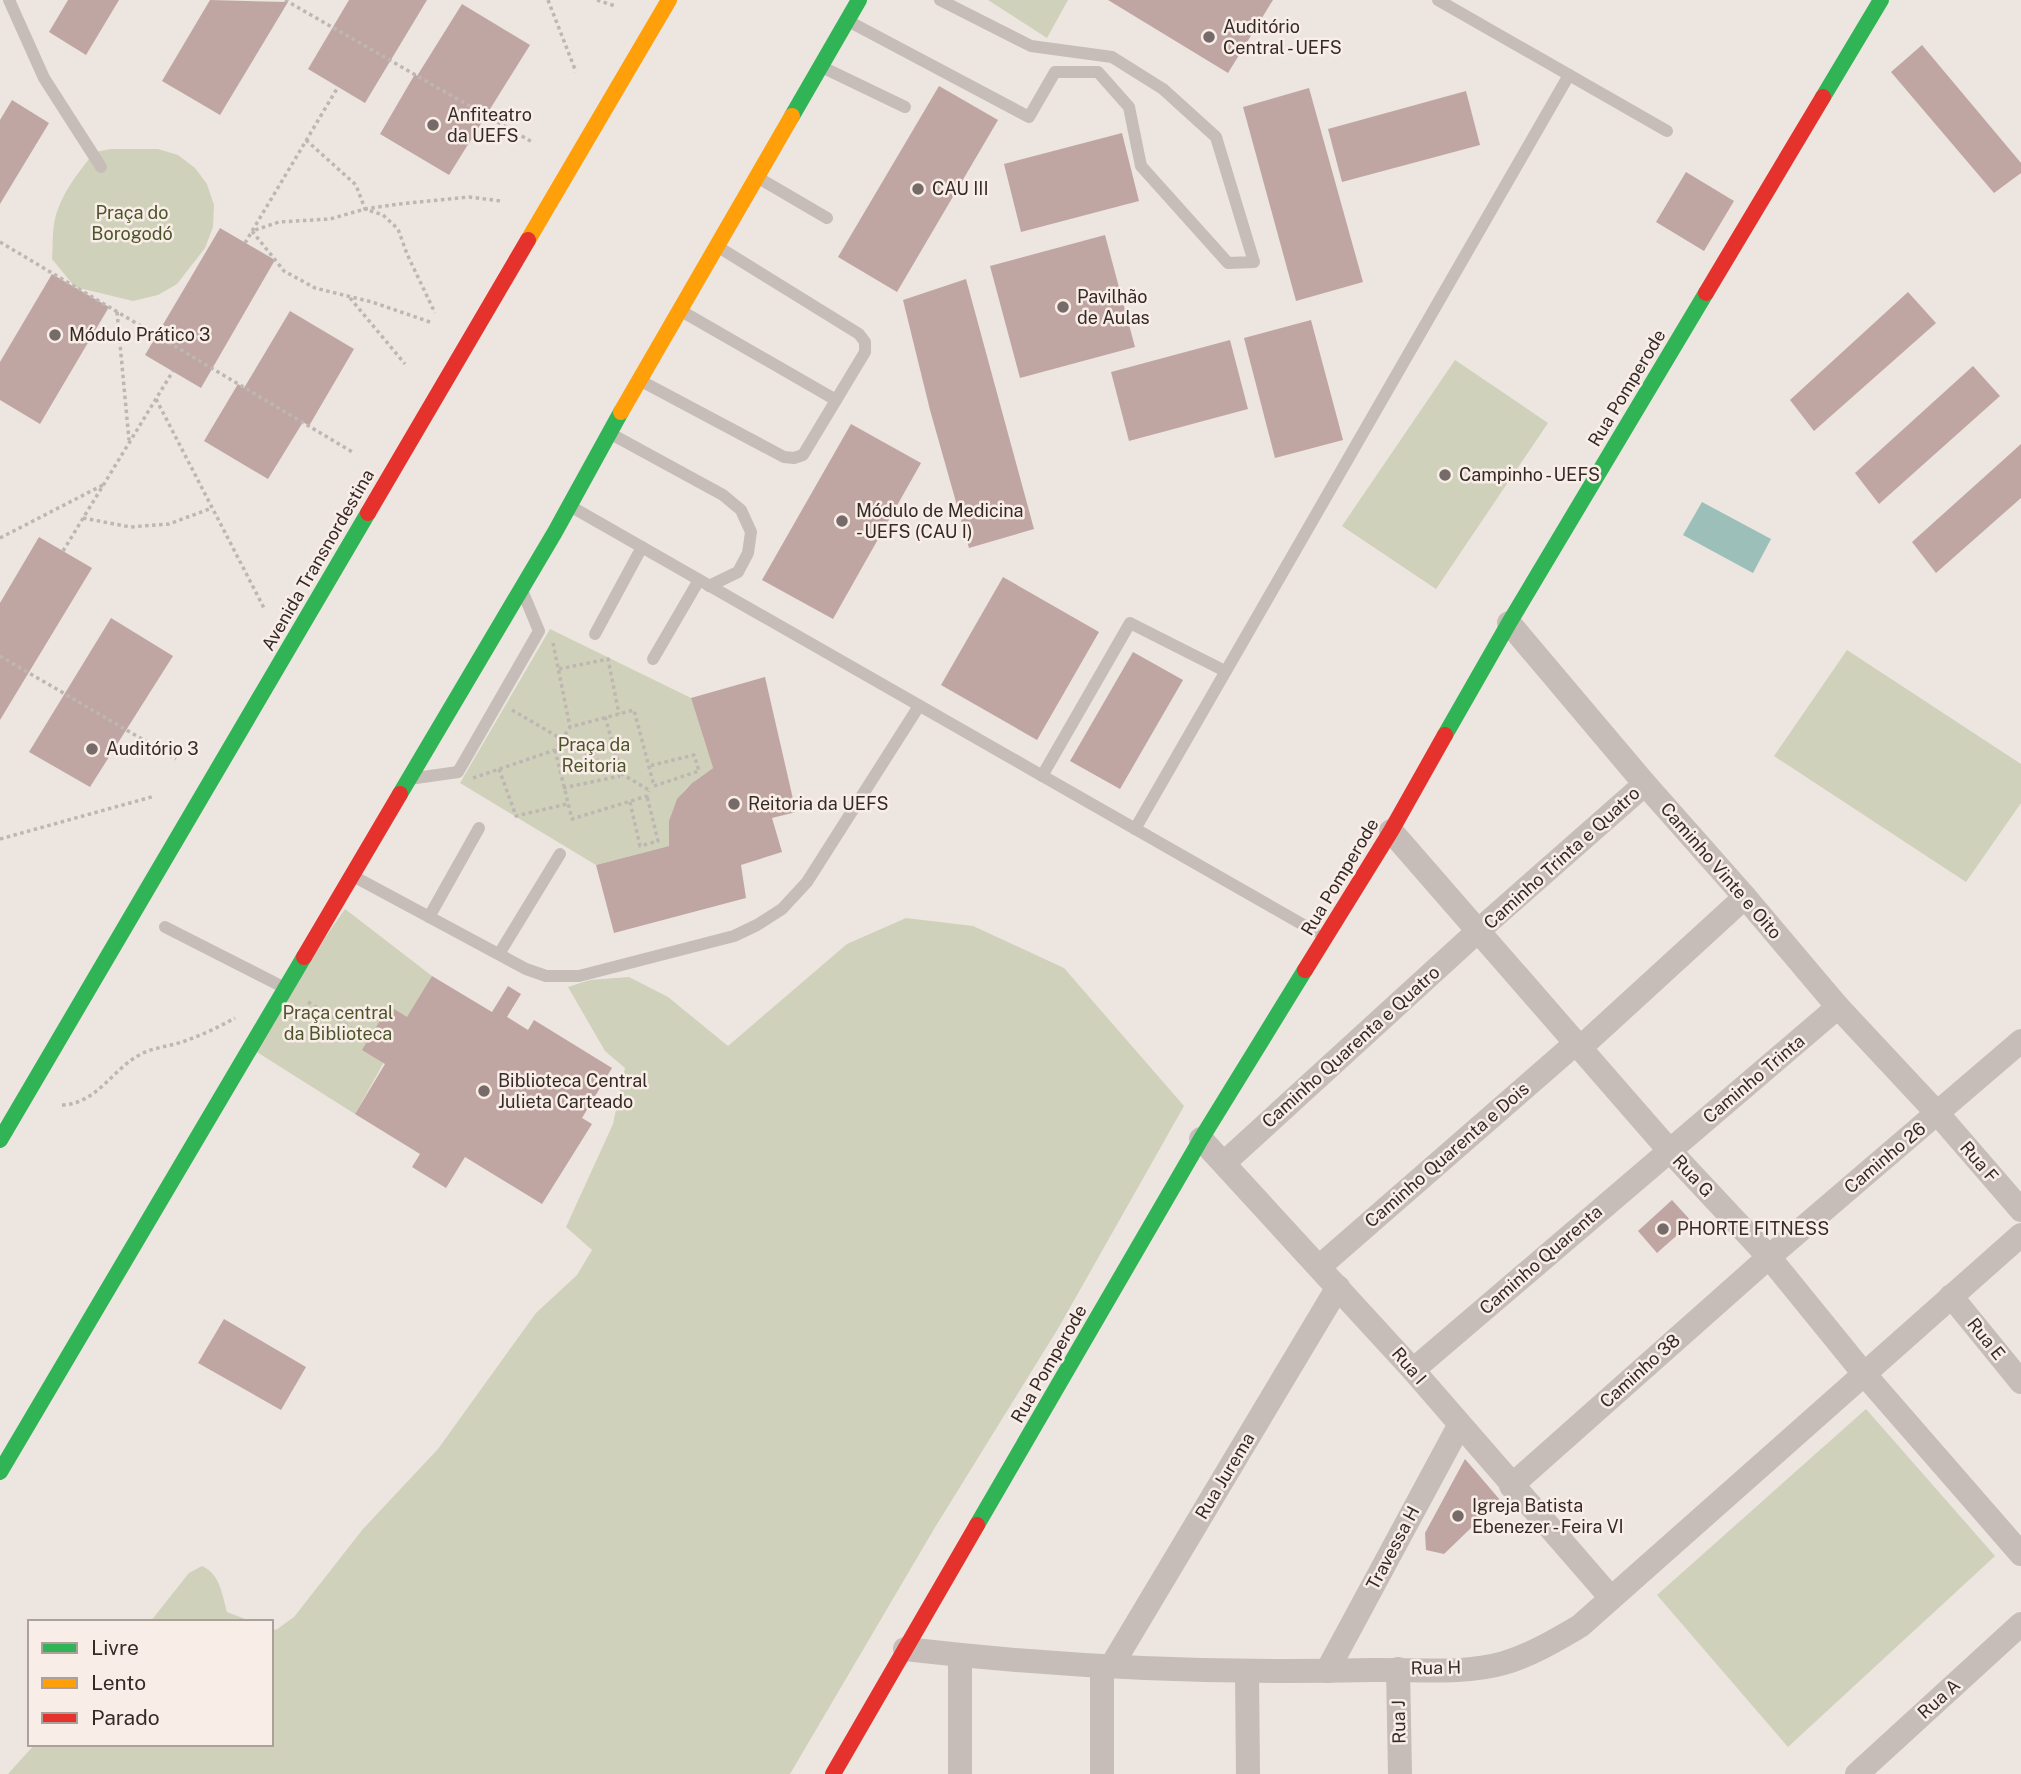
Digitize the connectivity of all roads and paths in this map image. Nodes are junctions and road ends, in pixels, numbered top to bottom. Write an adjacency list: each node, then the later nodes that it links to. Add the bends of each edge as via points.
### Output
1 (9, 0): 20 (lane, via 44,78)
2 (285, 0): 19 (path)
3 (548, 0): 13 (path)
4 (597, 0): 10 (path)
5 (668, 0): 101 (street, Avenida Transnordestina)
6 (859, 0): 11 (street)
7 (940, 0): 11 (lane, via 1031,46 1112,57 1163,89 1216,136 1254,262 1228,263 1141,166 1129,107 1097,72 1055,72 1029,117)
8 (1438, 0): 14 (lane)
9 (1881, 0): 52 (street, Rua Pomperode)
10 (615, 6)
11 (847, 21): 12 (street)
12 (821, 66): 16 (lane); 21 (street)
13 (576, 72)
14 (1569, 75): 17 (lane); 58 (lane)
15 (338, 87): 18 (path)
16 (905, 107)
17 (1667, 131)
18 (306, 140): 23 (path, via 356,186); 25 (path)
19 (534, 143)
20 (101, 167)
21 (757, 177): 24 (lane); 28 (street)
22 (501, 201): 23 (path, via 469,197)
23 (365, 209): 25 (path, via 330,219 279,222); 32 (path, via 383,215 398,229)
24 (827, 218)
25 (252, 231): 27 (path); 29 (path, via 284,271 315,288)
26 (0, 242): 31 (path)
27 (245, 243)
28 (717, 246): 30 (street); 38 (lane, via 859,334 865,352)
29 (349, 296): 33 (path); 34 (path)
30 (680, 310): 36 (street); 38 (lane)
31 (117, 312): 40 (path); 41 (path)
32 (435, 313)
33 (430, 322)
34 (405, 365)
35 (173, 371): 37 (path)
36 (639, 380): 38 (lane, via 784,457 803,454); 39 (street)
37 (156, 399): 40 (path); 44 (path)
38 (836, 400)
39 (609, 433): 43 (street); 49 (lane, via 723,495 741,510 751,532 748,553 738,572)
40 (130, 443): 42 (path)
41 (354, 453)
42 (105, 484): 45 (path); 46 (path)
43 (568, 505): 47 (lane); 50 (street)
44 (212, 508): 45 (path, via 169,524 131,527); 51 (path)
45 (83, 518): 48 (path)
46 (0, 538)
47 (642, 547): 49 (lane); 53 (lane)
48 (62, 551)
49 (704, 583): 56 (lane); 60 (lane)
50 (521, 589): 71 (street); 71 (lane, via 540,631 458,772)
51 (264, 608)
52 (1509, 623): 73 (street, Caminho Vinte e Oito); 83 (street, Rua Pomperode)
53 (595, 634)
54 (553, 642): 57 (path)
55 (0, 656): 66 (path)
56 (653, 659)
57 (559, 669): 61 (path, via 608,659); 63 (path)
58 (1225, 671): 70 (lane, via 1130,623); 82 (lane)
59 (505, 706): 64 (path)
60 (919, 706): 70 (lane); 92 (lane, via 807,883 782,909 757,925 734,936 579,976 545,976)
61 (619, 714): 62 (path); 67 (path, via 634,710)
62 (605, 717): 63 (path); 69 (path)
63 (570, 727): 64 (path)
64 (563, 738): 65 (path); 69 (path)
65 (555, 750): 68 (path); 75 (path)
66 (176, 759)
67 (649, 766): 74 (path); 74 (path, via 694,755 699,771)
68 (499, 769): 72 (path); 80 (path, via 516,816)
69 (622, 775): 75 (path); 76 (path)
70 (1042, 776): 82 (lane)
71 (409, 779): 86 (street)
72 (470, 779)
73 (1645, 784): 87 (street, Caminho Vinte e Oito); 90 (street, Caminho Trinta e Quatro)
74 (654, 786): 76 (path)
75 (563, 788): 80 (path)
76 (649, 790): 78 (path)
77 (155, 796): 84 (path)
78 (647, 796): 79 (path); 79 (path, via 658,841 640,846)
79 (630, 802): 80 (path, via 572,819)
80 (567, 804)
81 (479, 828): 88 (lane)
82 (1135, 829): 91 (lane)
83 (1391, 831): 90 (street, Rua G); 91 (street, Rua Pomperode)
84 (0, 839)
85 (560, 854): 92 (lane)
86 (353, 876): 88 (lane); 93 (street)
87 (1745, 897): 94 (street, Caminho Vinte e Oito); 97 (street, Caminho Quarenta e Dois)
88 (429, 917): 92 (lane)
89 (165, 927): 93 (lane)
90 (1478, 931): 97 (street, Rua G); 103 (street, Caminho Quarenta e Quatro)
91 (1320, 935): 100 (street, Rua Pomperode)
92 (499, 954)
93 (286, 989): 114 (street)
94 (1838, 1007): 99 (street, Caminho Vinte e Oito); 102 (street, Caminho Trinta)
95 (243, 1014): 98 (path, via 185,1041 142,1054 88,1099)
96 (2021, 1041): 99 (street, Caminho 26)
97 (1578, 1046): 102 (street, Rua G); 107 (street, Caminho Quarenta e Dois)
98 (62, 1105)
99 (1938, 1114): 104 (street, Rua F); 106 (street, Caminho 26)
100 (1201, 1139): 103 (street, Rua I); 119 (street, Rua Pomperode)
101 (0, 1140)
102 (1670, 1150): 106 (street, Rua G); 110 (street, Caminho Quarenta)
103 (1224, 1163): 107 (street, Rua I)
104 (2021, 1210)
105 (2021, 1235): 109 (street, Rua H)
106 (1769, 1257): 111 (street, Rua G); 115 (street, Caminho 38)
107 (1319, 1267): 108 (street, Rua I)
108 (1338, 1287): 110 (street, Rua I); 121 (street, Rua Jurema)
109 (1951, 1296): 111 (street, Rua H); 112 (street, Rua E)
110 (1413, 1370): 113 (street, Rua I)
111 (1865, 1375): 116 (street, Rua G); 117 (street, Rua H)
112 (2021, 1382)
113 (1459, 1426): 115 (street, Rua I); 123 (street, Travessa H)
114 (0, 1472)
115 (1511, 1486): 117 (street, Rua I)
116 (2021, 1554)
117 (1611, 1598): 122 (street, Rua H, via 1580,1626 1503,1663 1455,1670)
118 (2021, 1624): 130 (street, Rua A)
119 (905, 1649): 120 (street, Rua H); 125 (street, Rua Pomperode)
120 (960, 1656): 121 (street, Rua H); 126 (street)
121 (1107, 1665): 124 (street, Rua H); 127 (street)
122 (1398, 1669): 123 (street, Rua H); 129 (street, Rua J)
123 (1327, 1671): 124 (street, Rua H)
124 (1247, 1672): 128 (street)
125 (833, 1774)
126 (960, 1774)
127 (1102, 1774)
128 (1248, 1774)
129 (1400, 1774)
130 (1857, 1774)

